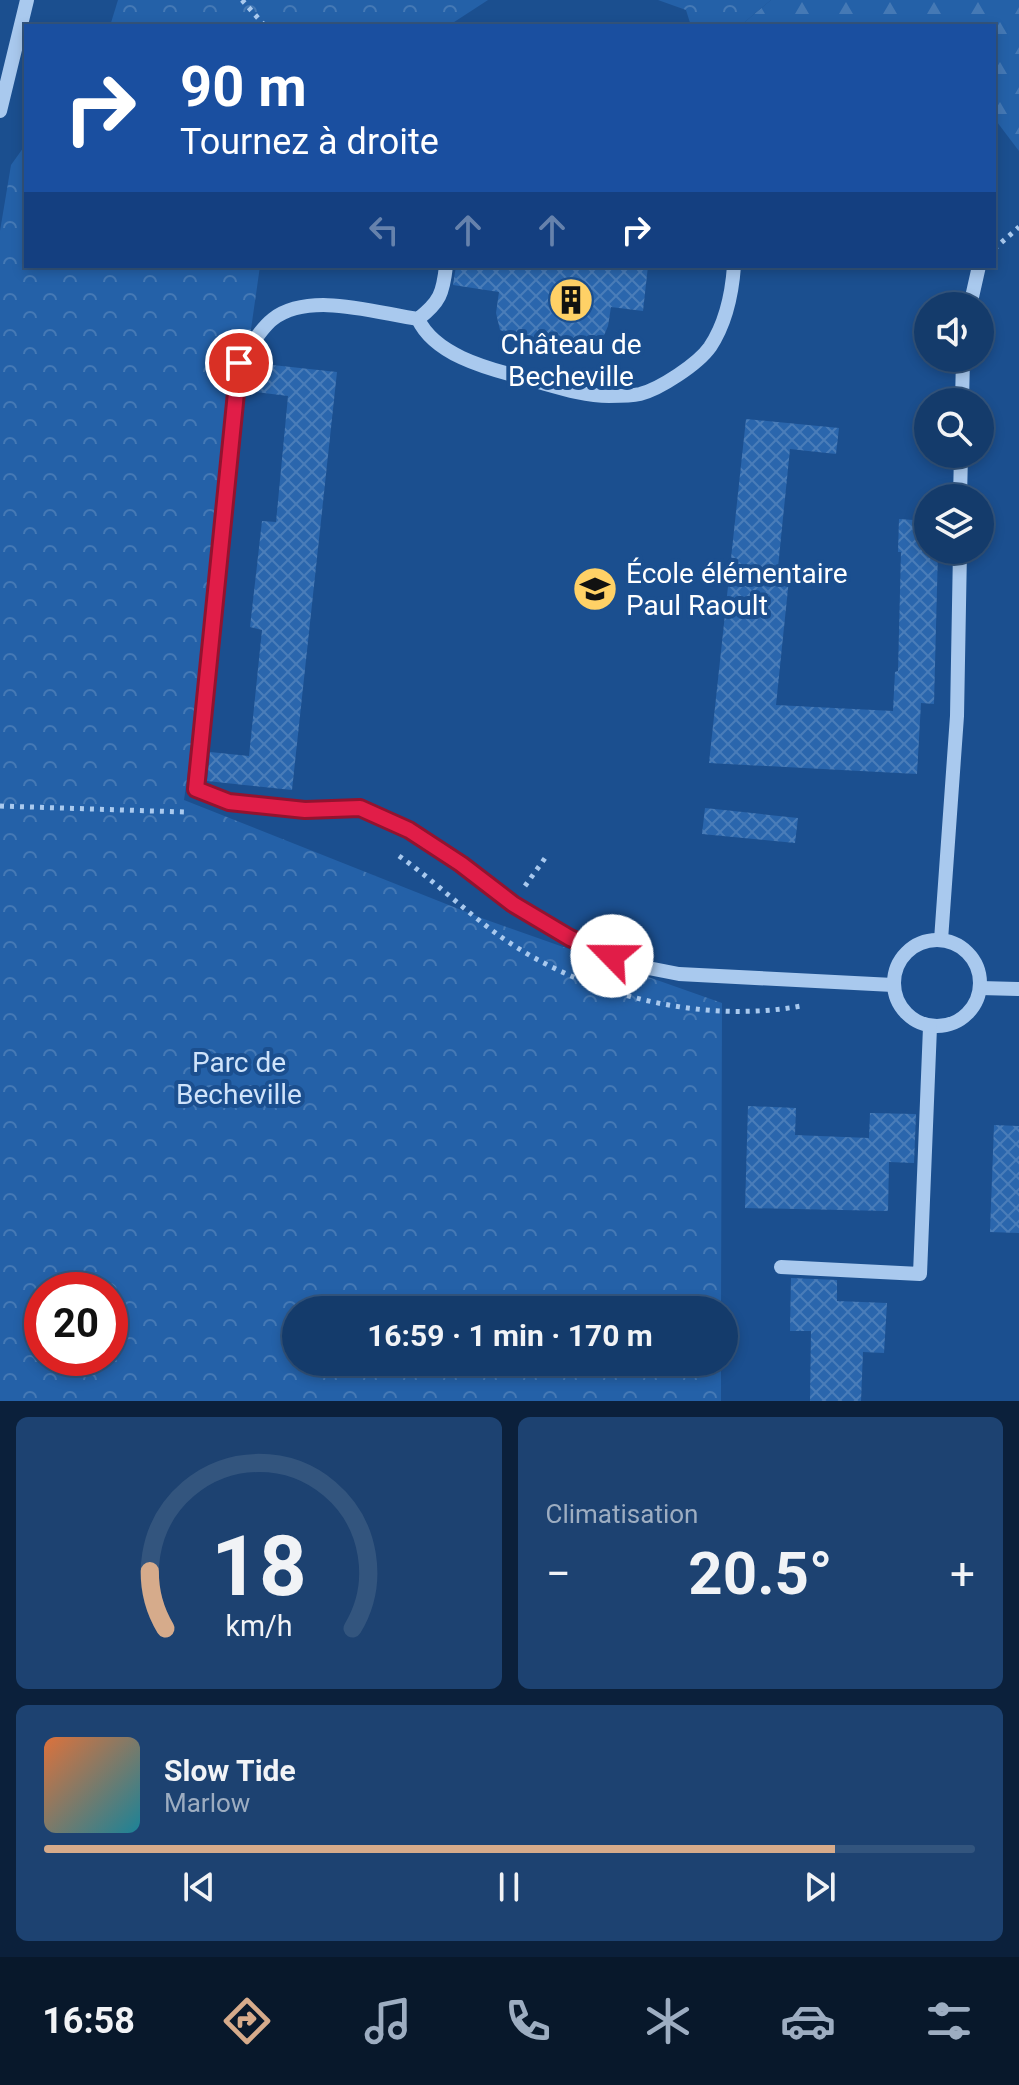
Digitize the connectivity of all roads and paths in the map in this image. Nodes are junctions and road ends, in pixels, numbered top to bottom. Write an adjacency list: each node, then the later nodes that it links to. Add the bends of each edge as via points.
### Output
1 (27, 0): 4 (street)
2 (242, 0): 3 (path)
3 (263, 24)
4 (0, 111)
5 (1019, 227): 6 (path)
6 (996, 247)
7 (446, 268): 11 (street, via 436,305)
8 (734, 268): 11 (street, via 724,318 709,349 677,376 640,394 573,390 477,366 425,334)
9 (979, 268): 10 (street)
10 (973, 292)
11 (418, 319): 17 (street, via 302,305 273,319 239,363 196,789 229,802 305,810 360,808 409,830)
12 (960, 564): 18 (street, via 957,716)
13 (0, 806): 14 (path)
14 (194, 812)
15 (392, 850): 22 (path, via 504,940 622,996 735,1012)
16 (548, 854): 17 (path)
17 (513, 904): 19 (street, via 570,938 633,965 679,974)
18 (941, 940): 19 (street, via 912,947 902,957); 20 (street, via 954,943 975,962)
19 (893, 985): 23 (street, via 904,1012)
20 (980, 988): 21 (street); 23 (street, via 977,1002 958,1022)
21 (1019, 989)
22 (808, 1005)
23 (930, 1027): 24 (street, via 920,1274)
24 (781, 1267)

